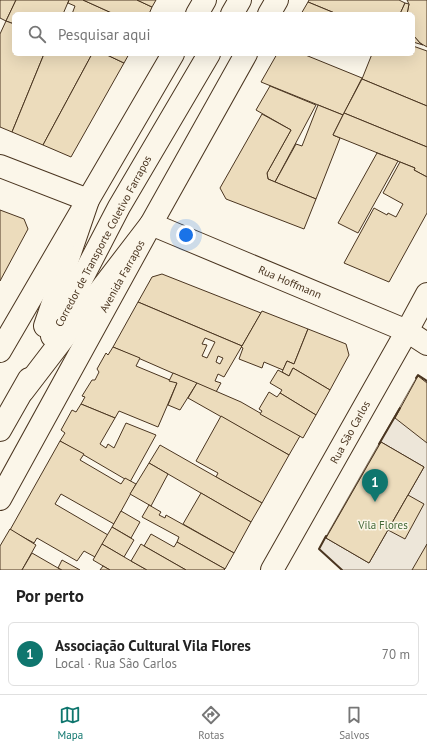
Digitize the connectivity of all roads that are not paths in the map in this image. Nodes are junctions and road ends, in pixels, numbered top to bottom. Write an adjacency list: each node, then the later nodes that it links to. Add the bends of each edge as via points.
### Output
1 (205, 0): 4 (main road)
2 (240, 0): 5 (main road)
3 (277, 0): 6 (main road)
4 (198, 12)
5 (233, 12)
6 (270, 12)
7 (172, 56): 11 (main road)
8 (208, 56): 17 (main road, Corredor de Transporte Coletivo Farrapos, via 120,207)
9 (245, 56): 12 (main road, Avenida Farrapos)
10 (0, 166): 11 (main road)
11 (88, 200): 16 (main road); 17 (main road)
12 (151, 224): 14 (main road, Rua Hoffmann); 17 (main road); 19 (main road, Avenida Farrapos)
13 (427, 294): 14 (main road, Rua São Carlos)
14 (407, 331): 15 (main road, Rua Hoffmann); 20 (main road, Rua São Carlos)
15 (427, 344)
16 (0, 351)
17 (23, 391): 18 (main road, Corredor de Transporte Coletivo Farrapos)
18 (0, 430)
19 (0, 499)
20 (272, 570)

